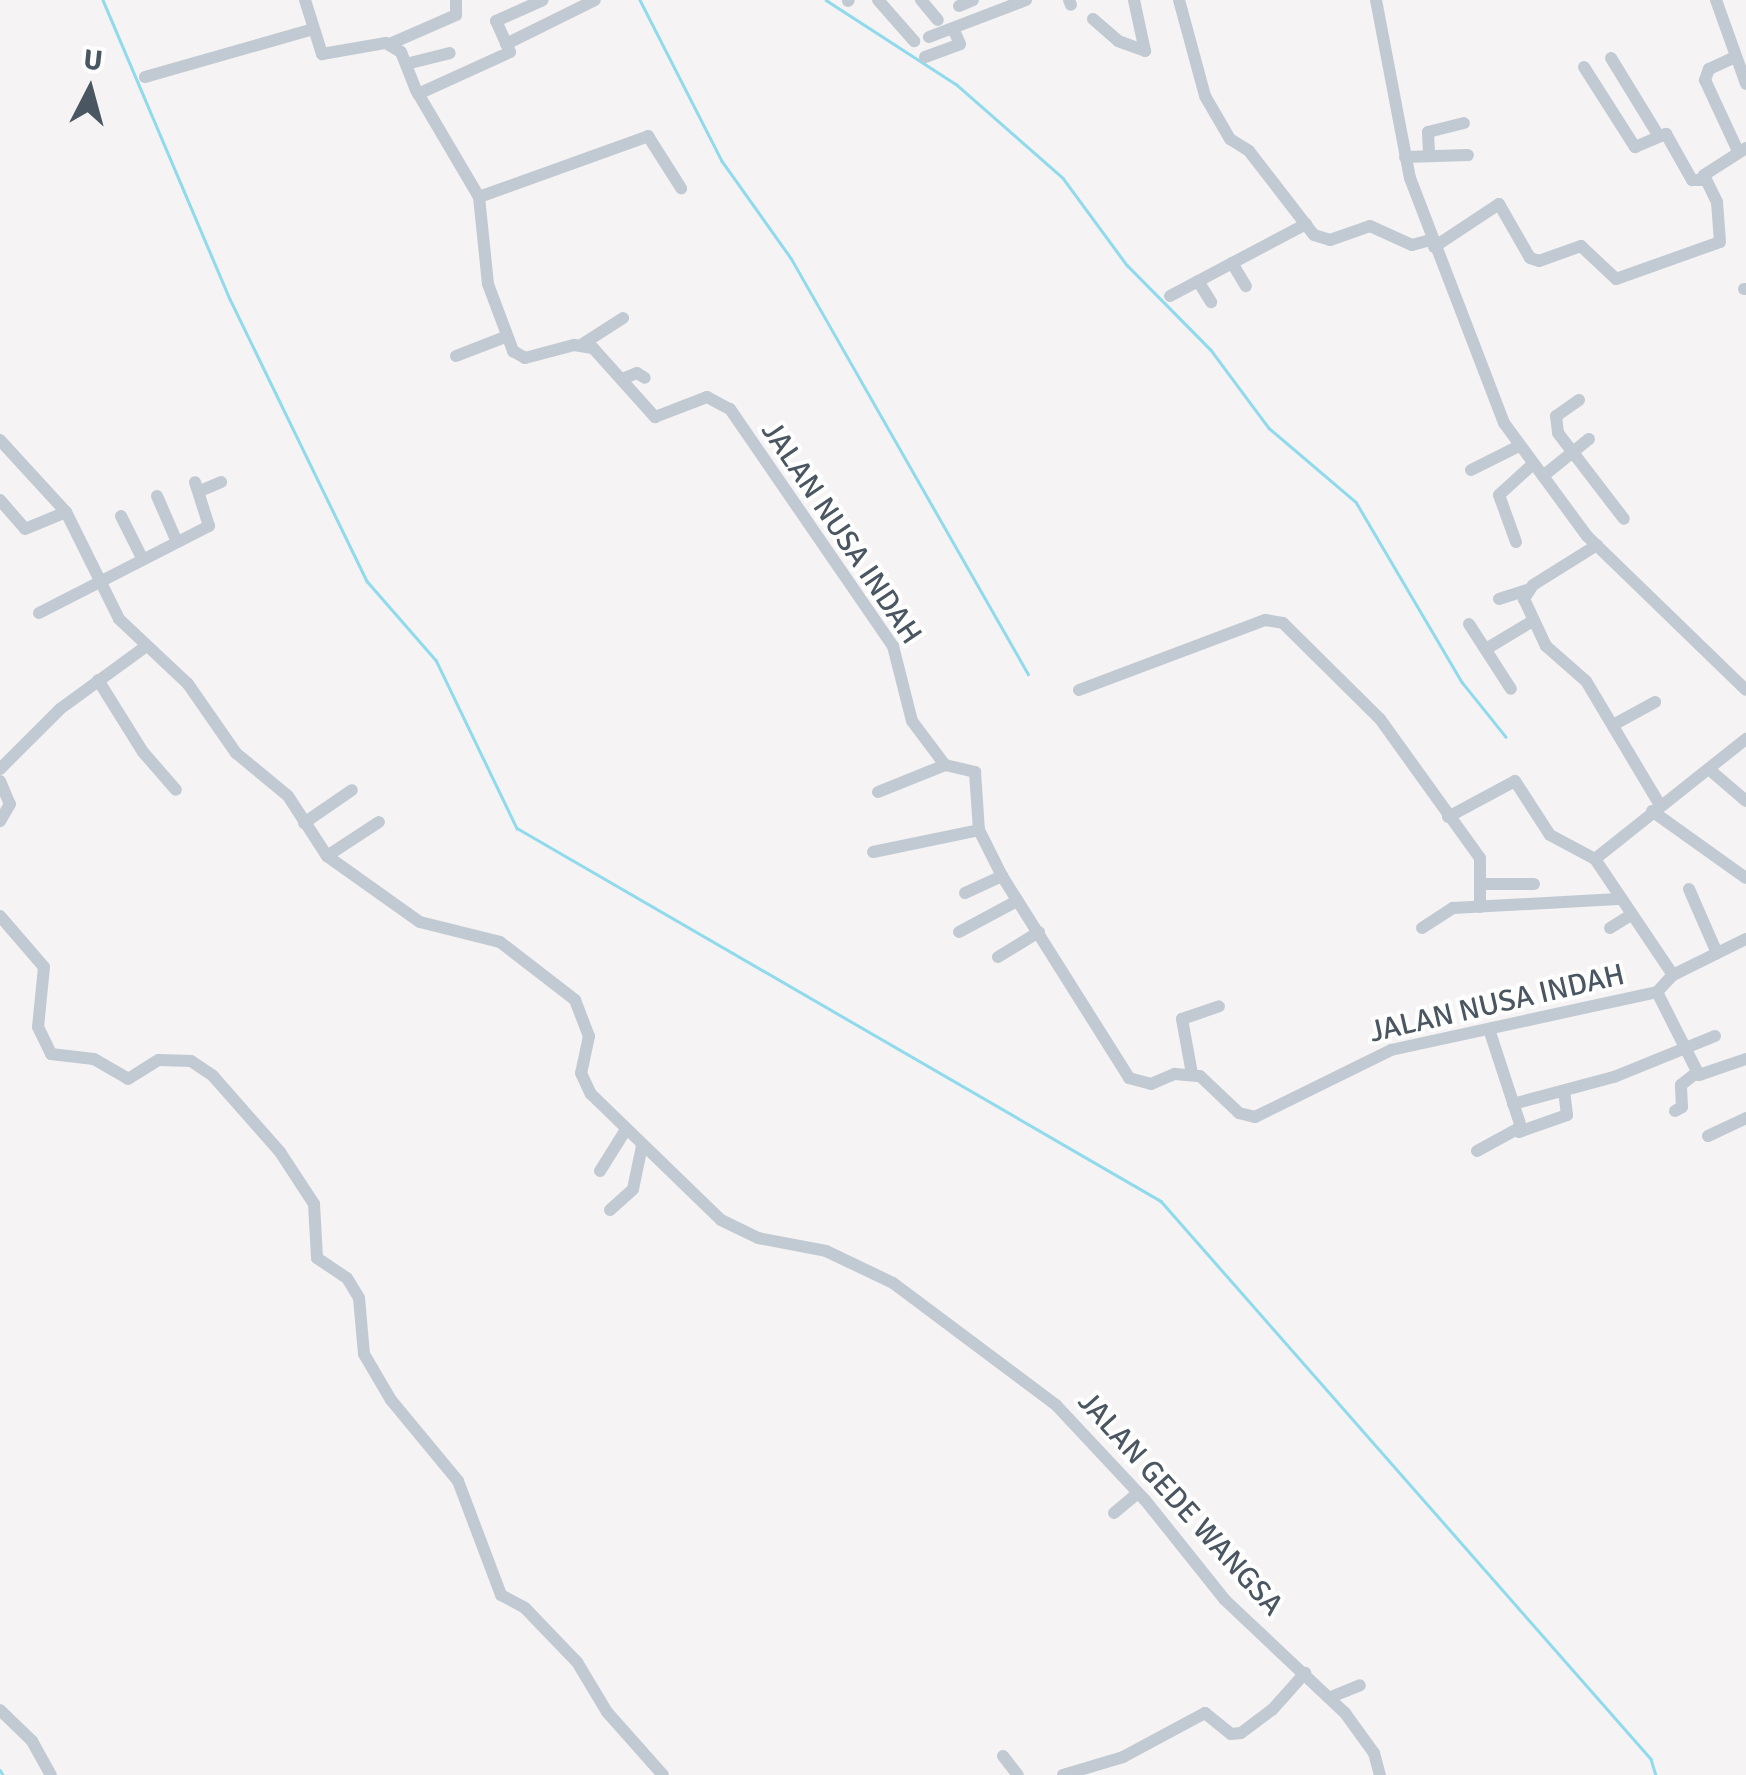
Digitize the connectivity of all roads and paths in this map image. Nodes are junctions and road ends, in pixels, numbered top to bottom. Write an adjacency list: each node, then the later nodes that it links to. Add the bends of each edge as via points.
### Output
1 (305, 0): 17 (street)
2 (456, 0): 20 (street, via 456,15)
3 (543, 0): 21 (street, via 496,21)
4 (595, 0): 21 (street)
5 (878, 0): 19 (street)
6 (921, 0): 15 (street)
7 (973, 0): 13 (street)
8 (1026, 0): 16 (street)
9 (1134, 0): 14 (street, via 1148,40 1145,51 1118,41)
10 (1179, 0): 40 (street, via 1205,96 1230,138 1249,150)
11 (1376, 0): 36 (street)
12 (1716, 0): 24 (street)
13 (959, 6)
14 (1093, 19)
15 (938, 20)
16 (953, 28): 18 (street); 23 (street, via 960,44)
17 (313, 29): 20 (street, via 328,56); 28 (street)
18 (929, 37)
19 (914, 41)
20 (392, 44): 26 (street)
21 (506, 44): 30 (street, via 510,52)
22 (450, 53): 26 (street)
23 (925, 56)
24 (1734, 57): 29 (street); 33 (street, via 1709,70 1705,80)
25 (1612, 58): 32 (street)
26 (406, 64): 30 (street)
27 (1584, 67): 32 (street, via 1635,147)
28 (145, 77)
29 (1746, 84)
30 (418, 94): 39 (street)
31 (1464, 123): 34 (street, via 1428,132)
32 (1657, 133): 37 (street, via 1670,140 1692,180)
33 (1742, 150): 37 (street)
34 (1429, 152): 35 (street, via 1438,160); 36 (street)
35 (1468, 155)
36 (1404, 157): 41 (street)
37 (1703, 180): 41 (street, via 1716,202 1720,242 1616,280 1581,246 1539,262 1530,258 1499,204)
38 (681, 188): 39 (street, via 648,136)
39 (480, 196): 48 (street, via 482,259)
40 (1306, 224): 41 (street, via 1322,240 1370,226 1408,244); 42 (street)
41 (1432, 244): 56 (street)
42 (1232, 263): 43 (street); 44 (street)
43 (1198, 282): 45 (street); 46 (street)
44 (1246, 286)
45 (1170, 296)
46 (1211, 302)
47 (623, 318): 49 (street)
48 (505, 337): 49 (street, via 526,358); 50 (street)
49 (581, 345): 52 (street, JALAN NUSA INDAH, via 601,354)
50 (456, 356)
51 (645, 378): 52 (street, via 637,373)
52 (622, 379): 86 (street, JALAN NUSA INDAH, via 655,418 707,397 725,402 893,646 907,712)
53 (1579, 400): 57 (street, via 1555,421)
54 (1589, 439): 57 (street)
55 (0, 440): 64 (street, JALAN GEDE WANGSA)
56 (1519, 446): 58 (street); 59 (street)
57 (1570, 454): 60 (street); 66 (street)
58 (1533, 464): 60 (street); 68 (street, via 1500,495)
59 (1471, 470)
60 (1543, 476): 69 (street)
61 (221, 482): 67 (street, via 197,486 211,524)
62 (157, 496): 67 (street)
63 (0, 500): 64 (street, via 25,529)
64 (66, 512): 71 (street, JALAN GEDE WANGSA)
65 (121, 516): 70 (street)
66 (1624, 519)
67 (177, 542): 70 (street)
68 (1516, 542)
69 (1597, 545): 72 (street); 82 (street)
70 (141, 556): 71 (street)
71 (97, 579): 74 (street); 77 (street, JALAN GEDE WANGSA, via 118,619)
72 (1526, 590): 73 (street); 75 (street)
73 (1499, 599)
74 (38, 613)
75 (1531, 622): 78 (street); 84 (street, via 1557,661 1586,681)
76 (1470, 624): 78 (street)
77 (145, 647): 79 (street); 97 (street, JALAN GEDE WANGSA, via 188,684 231,748 288,796)
78 (1486, 649): 80 (street)
79 (98, 680): 87 (street); 90 (street, via 139,747)
80 (1511, 688)
81 (1079, 690): 95 (street, via 1276,620 1380,719)
82 (1746, 690)
83 (1655, 702): 84 (street)
84 (1613, 725): 94 (street)
85 (1746, 739): 88 (street)
86 (945, 765): 92 (street); 99 (street, JALAN NUSA INDAH, via 975,772)
87 (0, 769)
88 (1712, 772): 93 (street); 94 (street)
89 (0, 781): 96 (street, via 10,804)
90 (176, 790)
91 (352, 790): 97 (street)
92 (878, 792)
93 (1746, 801)
94 (1656, 808): 102 (street); 104 (street)
95 (1448, 816): 102 (street, via 1512,780 1550,835); 105 (street, via 1480,858)
96 (0, 821)
97 (304, 822): 101 (street, JALAN GEDE WANGSA)
98 (379, 822): 101 (street)
99 (979, 830): 100 (street); 103 (street, JALAN NUSA INDAH)
100 (873, 852)
101 (327, 856): 134 (street, JALAN GEDE WANGSA, via 420,922 500,942 575,1000 590,1041 583,1082)
102 (1595, 859): 109 (street)
103 (1002, 876): 108 (street); 110 (street, JALAN NUSA INDAH)
104 (1746, 878)
105 (1483, 884): 106 (street); 111 (street)
106 (1534, 884)
107 (1690, 889): 119 (street)
108 (965, 892)
109 (1618, 899): 111 (street); 113 (street)
110 (1017, 900): 116 (street); 117 (street, JALAN NUSA INDAH)
111 (1480, 908): 114 (street, via 1448,910)
112 (0, 916): 149 (street, via 44,967 38,1027 51,1054 94,1059 128,1080 160,1060 191,1061 280,1152 314,1204 318,1258 347,1278 358,1298 364,1354 391,1400 458,1481 501,1595 525,1608 577,1662 607,1712)
113 (1629, 916): 115 (street); 121 (street)
114 (1422, 928)
115 (1610, 928)
116 (959, 932)
117 (1039, 932): 120 (street); 129 (street, JALAN NUSA INDAH, via 1086,1000 1118,1070 1143,1084)
118 (1746, 939): 119 (street, JALAN NUSA INDAH)
119 (1716, 953): 121 (street, JALAN NUSA INDAH)
120 (998, 957)
121 (1673, 975): 122 (street, JALAN NUSA INDAH)
122 (1657, 992): 124 (street, JALAN NUSA INDAH); 126 (street)
123 (1219, 1006): 129 (street, via 1182,1019)
124 (1489, 1029): 129 (street, JALAN NUSA INDAH, via 1366,1059 1255,1117 1239,1113); 131 (street)
125 (1715, 1036): 126 (street)
126 (1685, 1050): 128 (street); 130 (street)
127 (1746, 1059): 128 (street)
128 (1696, 1073): 132 (street, via 1682,1085 1682,1107)
129 (1192, 1074)
130 (1564, 1091): 131 (street); 135 (street, via 1567,1115)
131 (1513, 1104): 135 (street)
132 (1675, 1111)
133 (1746, 1118): 136 (street)
134 (625, 1131): 137 (street, JALAN GEDE WANGSA); 139 (street)
135 (1519, 1132): 138 (street)
136 (1708, 1136)
137 (642, 1146): 140 (street, via 633,1189); 141 (street, JALAN GEDE WANGSA, via 732,1227 826,1251 908,1292 1056,1405)
138 (1478, 1152)
139 (600, 1171)
140 (610, 1210)
141 (1138, 1493): 142 (street); 143 (street, JALAN GEDE WANGSA, via 1225,1600)
142 (1114, 1513)
143 (1305, 1673): 145 (street, JALAN GEDE WANGSA); 151 (street, via 1241,1733 1231,1734 1205,1713 1123,1757)
144 (1360, 1684): 145 (street)
145 (1331, 1697): 152 (street, JALAN GEDE WANGSA, via 1369,1745)
146 (0, 1710): 148 (street, via 27,1735)
147 (1004, 1756): 150 (street)
148 (51, 1775)
149 (663, 1775)
150 (1018, 1775)
151 (1064, 1775)
152 (1380, 1775)

